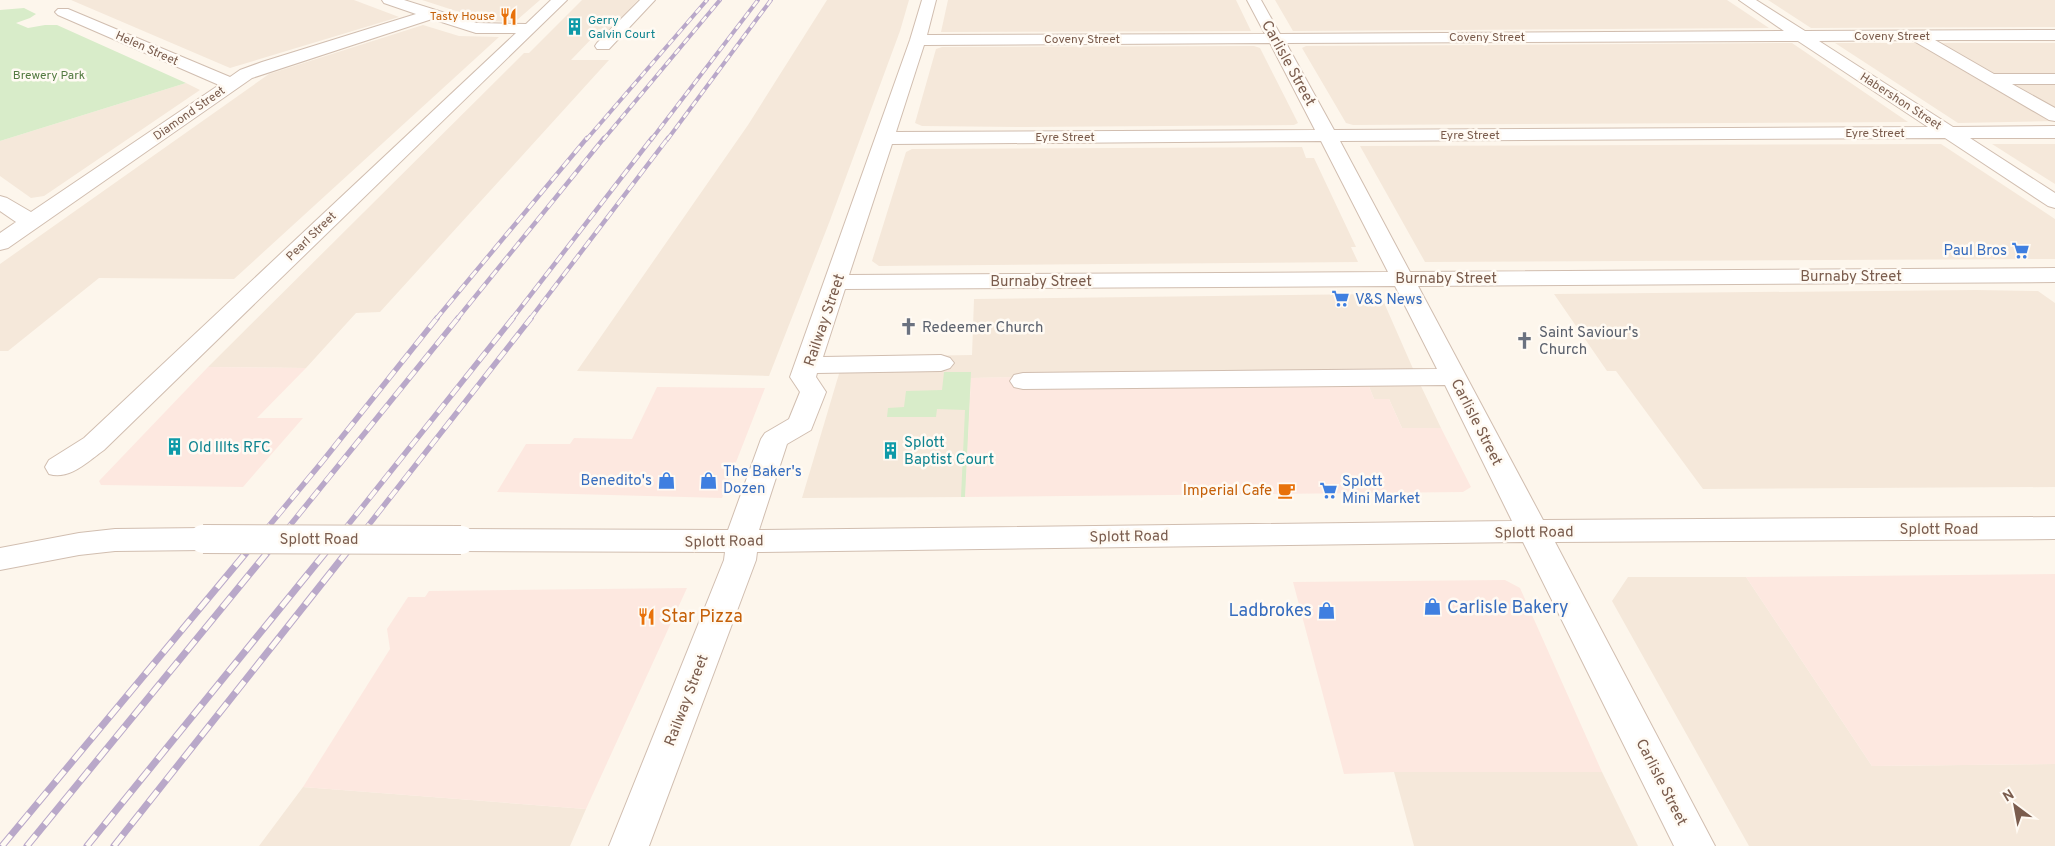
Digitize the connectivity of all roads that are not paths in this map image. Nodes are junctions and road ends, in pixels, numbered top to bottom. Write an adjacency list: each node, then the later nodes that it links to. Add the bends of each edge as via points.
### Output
1 (389, 0): 8 (street)
2 (560, 0): 9 (street, Pearl Street)
3 (648, 0): 15 (street)
4 (929, 0): 14 (street, Railway Street)
5 (1254, 0): 13 (street, Carlisle Street)
6 (1746, 0): 12 (street, Habershon Street)
7 (63, 12): 18 (street, Helen Street)
8 (431, 14): 9 (street, via 476,28); 18 (street, Diamond Street, via 255,70)
9 (528, 29): 35 (street, Pearl Street, via 94,444)
10 (1914, 35): 11 (street, Coveny Street); 12 (street, Coveny Street); 16 (street)
11 (2055, 35)
12 (1801, 36): 13 (street, Coveny Street); 20 (street, Habershon Street)
13 (1274, 38): 14 (street, Coveny Street); 22 (street, Carlisle Street)
14 (918, 40): 23 (street, Railway Street)
15 (603, 46)
16 (1991, 79): 17 (street); 19 (street)
17 (2055, 79)
18 (231, 84): 26 (street, Diamond Street)
19 (2055, 116)
20 (1948, 132): 21 (street, Eyre Street); 22 (street, Eyre Street); 25 (street, Habershon Street)
21 (2055, 132)
22 (1328, 136): 23 (street, Eyre Street); 29 (street, Carlisle Street)
23 (885, 138): 30 (street, Railway Street)
24 (0, 202): 26 (street)
25 (2055, 202)
26 (31, 222): 27 (street, Diamond Street)
27 (0, 243)
28 (2055, 274): 29 (street, Burnaby Street)
29 (1401, 278): 30 (street, Burnaby Street); 33 (street, Carlisle Street)
30 (837, 282): 32 (street, Railway Street)
31 (941, 363): 32 (street)
32 (808, 365): 38 (street, Railway Street, via 804,377 813,392 801,424 775,439 744,524)
33 (1454, 377): 34 (street); 37 (street, Carlisle Street)
34 (1023, 381)
35 (59, 467)
36 (2055, 528): 37 (street, Splott Road)
37 (1534, 532): 38 (street, Splott Road); 41 (street, Carlisle Street)
38 (742, 541): 39 (street, Splott Road, bridge, via 115,540); 40 (street, Railway Street, via 740,560)
39 (0, 560)
40 (629, 846)
41 (1695, 846)

